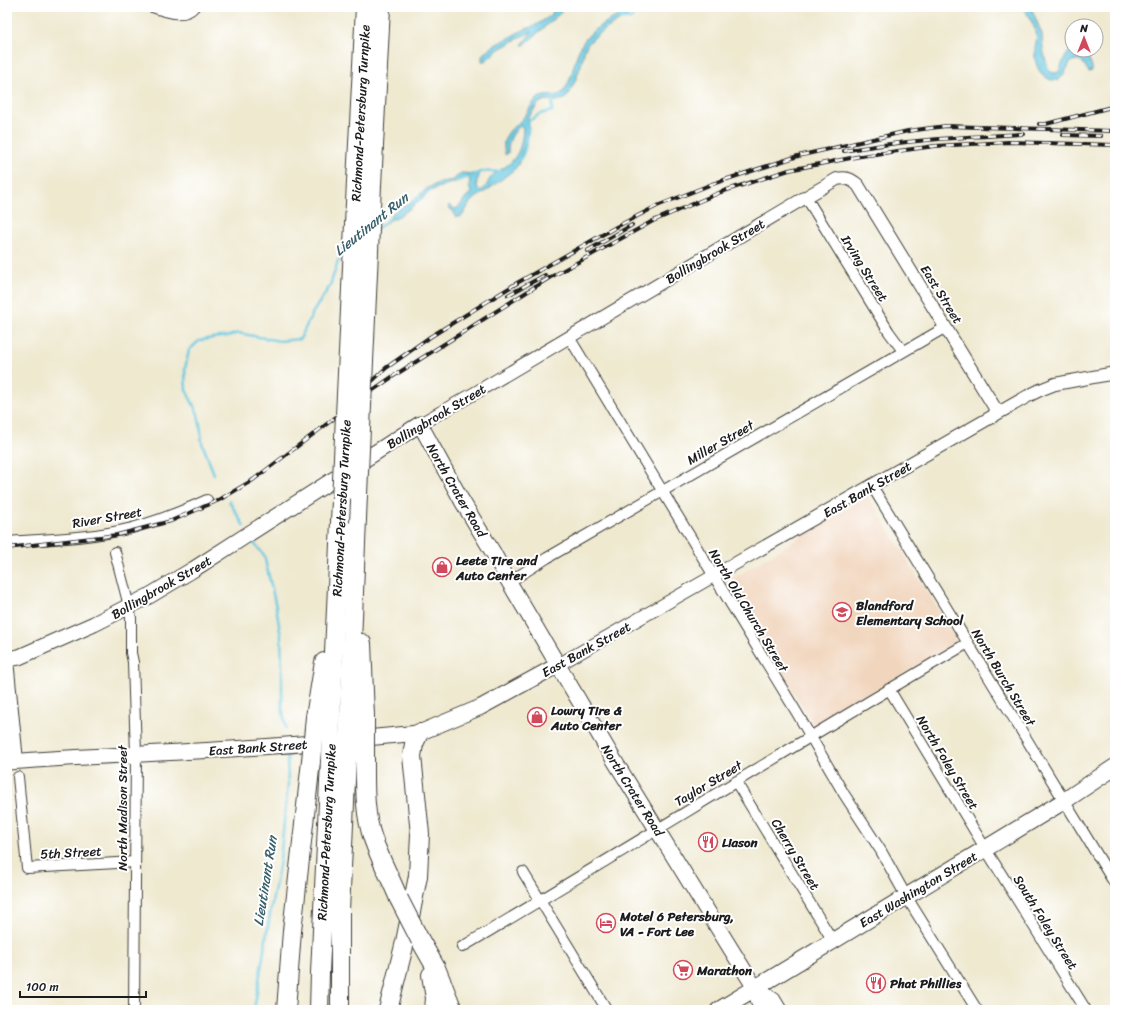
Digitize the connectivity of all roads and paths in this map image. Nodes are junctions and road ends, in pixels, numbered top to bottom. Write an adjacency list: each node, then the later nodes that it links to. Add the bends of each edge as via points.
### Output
1 (152, 7): 2 (street, via 181,14)
2 (194, 7)
3 (365, 7): 5 (highway, Richmond-Petersburg Turnpike)
4 (381, 7): 5 (highway, Richmond-Petersburg Turnpike)
5 (364, 184): 17 (highway, Richmond-Petersburg Turnpike, bridge); 17 (highway, Richmond-Petersburg Turnpike, bridge, via 358,494)
6 (861, 191): 7 (street, Bollingbrook Street, via 854,181 843,178); 8 (street, East Street)
7 (806, 197): 9 (street, Bollingbrook Street); 10 (street, Irving Street)
8 (946, 327): 10 (street, Miller Street); 12 (street, East Street)
9 (570, 337): 13 (street, Bollingbrook Street); 15 (street, North Old Church Street)
10 (903, 351): 15 (street, Miller Street)
11 (1115, 373): 12 (street, East Bank Street, via 1055,384)
12 (998, 413): 14 (street, East Bank Street)
13 (420, 424): 21 (main road, North Crater Road); 22 (main road, Bollingbrook Street, via 194,569)
14 (872, 486): 20 (street, East Bank Street); 23 (street, North Burch Street)
15 (662, 491): 20 (street, North Old Church Street); 21 (street, Miller Street)
16 (207, 500): 18 (street, River Street, via 132,528)
17 (349, 522): 27 (highway, Richmond-Petersburg Turnpike); 27 (highway, Richmond-Petersburg Turnpike, via 338,576)
18 (7, 542)
19 (115, 552): 22 (street, North Madison Street)
20 (714, 577): 25 (street, East Bank Street); 29 (street, North Old Church Street)
21 (509, 582): 25 (main road, North Crater Road)
22 (129, 606): 24 (main road, Bollingbrook Street, via 74,633); 30 (street, North Madison Street)
23 (968, 643): 26 (street, Taylor Street); 36 (street, North Burch Street)
24 (7, 660): 32 (street)
25 (558, 665): 28 (main road, East Bank Street, via 481,707); 37 (main road, North Crater Road)
26 (889, 689): 29 (street, Taylor Street); 38 (street, North Foley Street)
27 (340, 716): 31 (highway, Richmond-Petersburg Turnpike, bridge); 41 (highway, bridge, via 311,761); 45 (highway, bridge, via 365,759 366,809 373,839)
28 (419, 733): 30 (main road, East Bank Street, via 263,748); 54 (highway, via 412,756 420,834 418,876)
29 (810, 736): 35 (street, Taylor Street); 43 (street, North Old Church Street)
30 (136, 754): 32 (main road, East Bank Street); 39 (street, North Madison Street)
31 (338, 760): 52 (highway, Richmond-Petersburg Turnpike, via 321,943); 53 (highway, Richmond-Petersburg Turnpike)
32 (12, 762)
33 (1115, 767): 36 (highway, East Washington Street)
34 (18, 778): 39 (street, 5th Street, via 27,868)
35 (736, 782): 37 (street, Taylor Street); 46 (street, Cherry Street)
36 (1064, 800): 38 (highway, East Washington Street); 42 (street, North Burch Street)
37 (657, 829): 44 (street, Taylor Street); 48 (main road, North Crater Road)
38 (985, 848): 43 (highway, East Washington Street); 62 (street, South Foley Street)
39 (135, 862): 49 (street, North Madison Street)
40 (523, 872): 44 (street)
41 (298, 874): 50 (highway, via 288,963); 51 (highway)
42 (1115, 884)
43 (906, 896): 46 (highway, East Washington Street); 61 (street, North Old Church Street)
44 (540, 900): 47 (street, Taylor Street); 57 (street)
45 (420, 940): 55 (highway, via 433,983); 56 (highway, via 436,968)
46 (833, 941): 48 (highway, East Washington Street)
47 (462, 947)
48 (755, 988): 58 (highway, East Washington Street); 59 (main road); 60 (main road, via 773,1000)
49 (134, 1010)
50 (286, 1010)
51 (297, 1010)
52 (319, 1010)
53 (340, 1010)
54 (388, 1010)
55 (434, 1010)
56 (453, 1010)
57 (607, 1010)
58 (719, 1010)
59 (761, 1010)
60 (779, 1010)
61 (976, 1010)
62 (1086, 1010)

